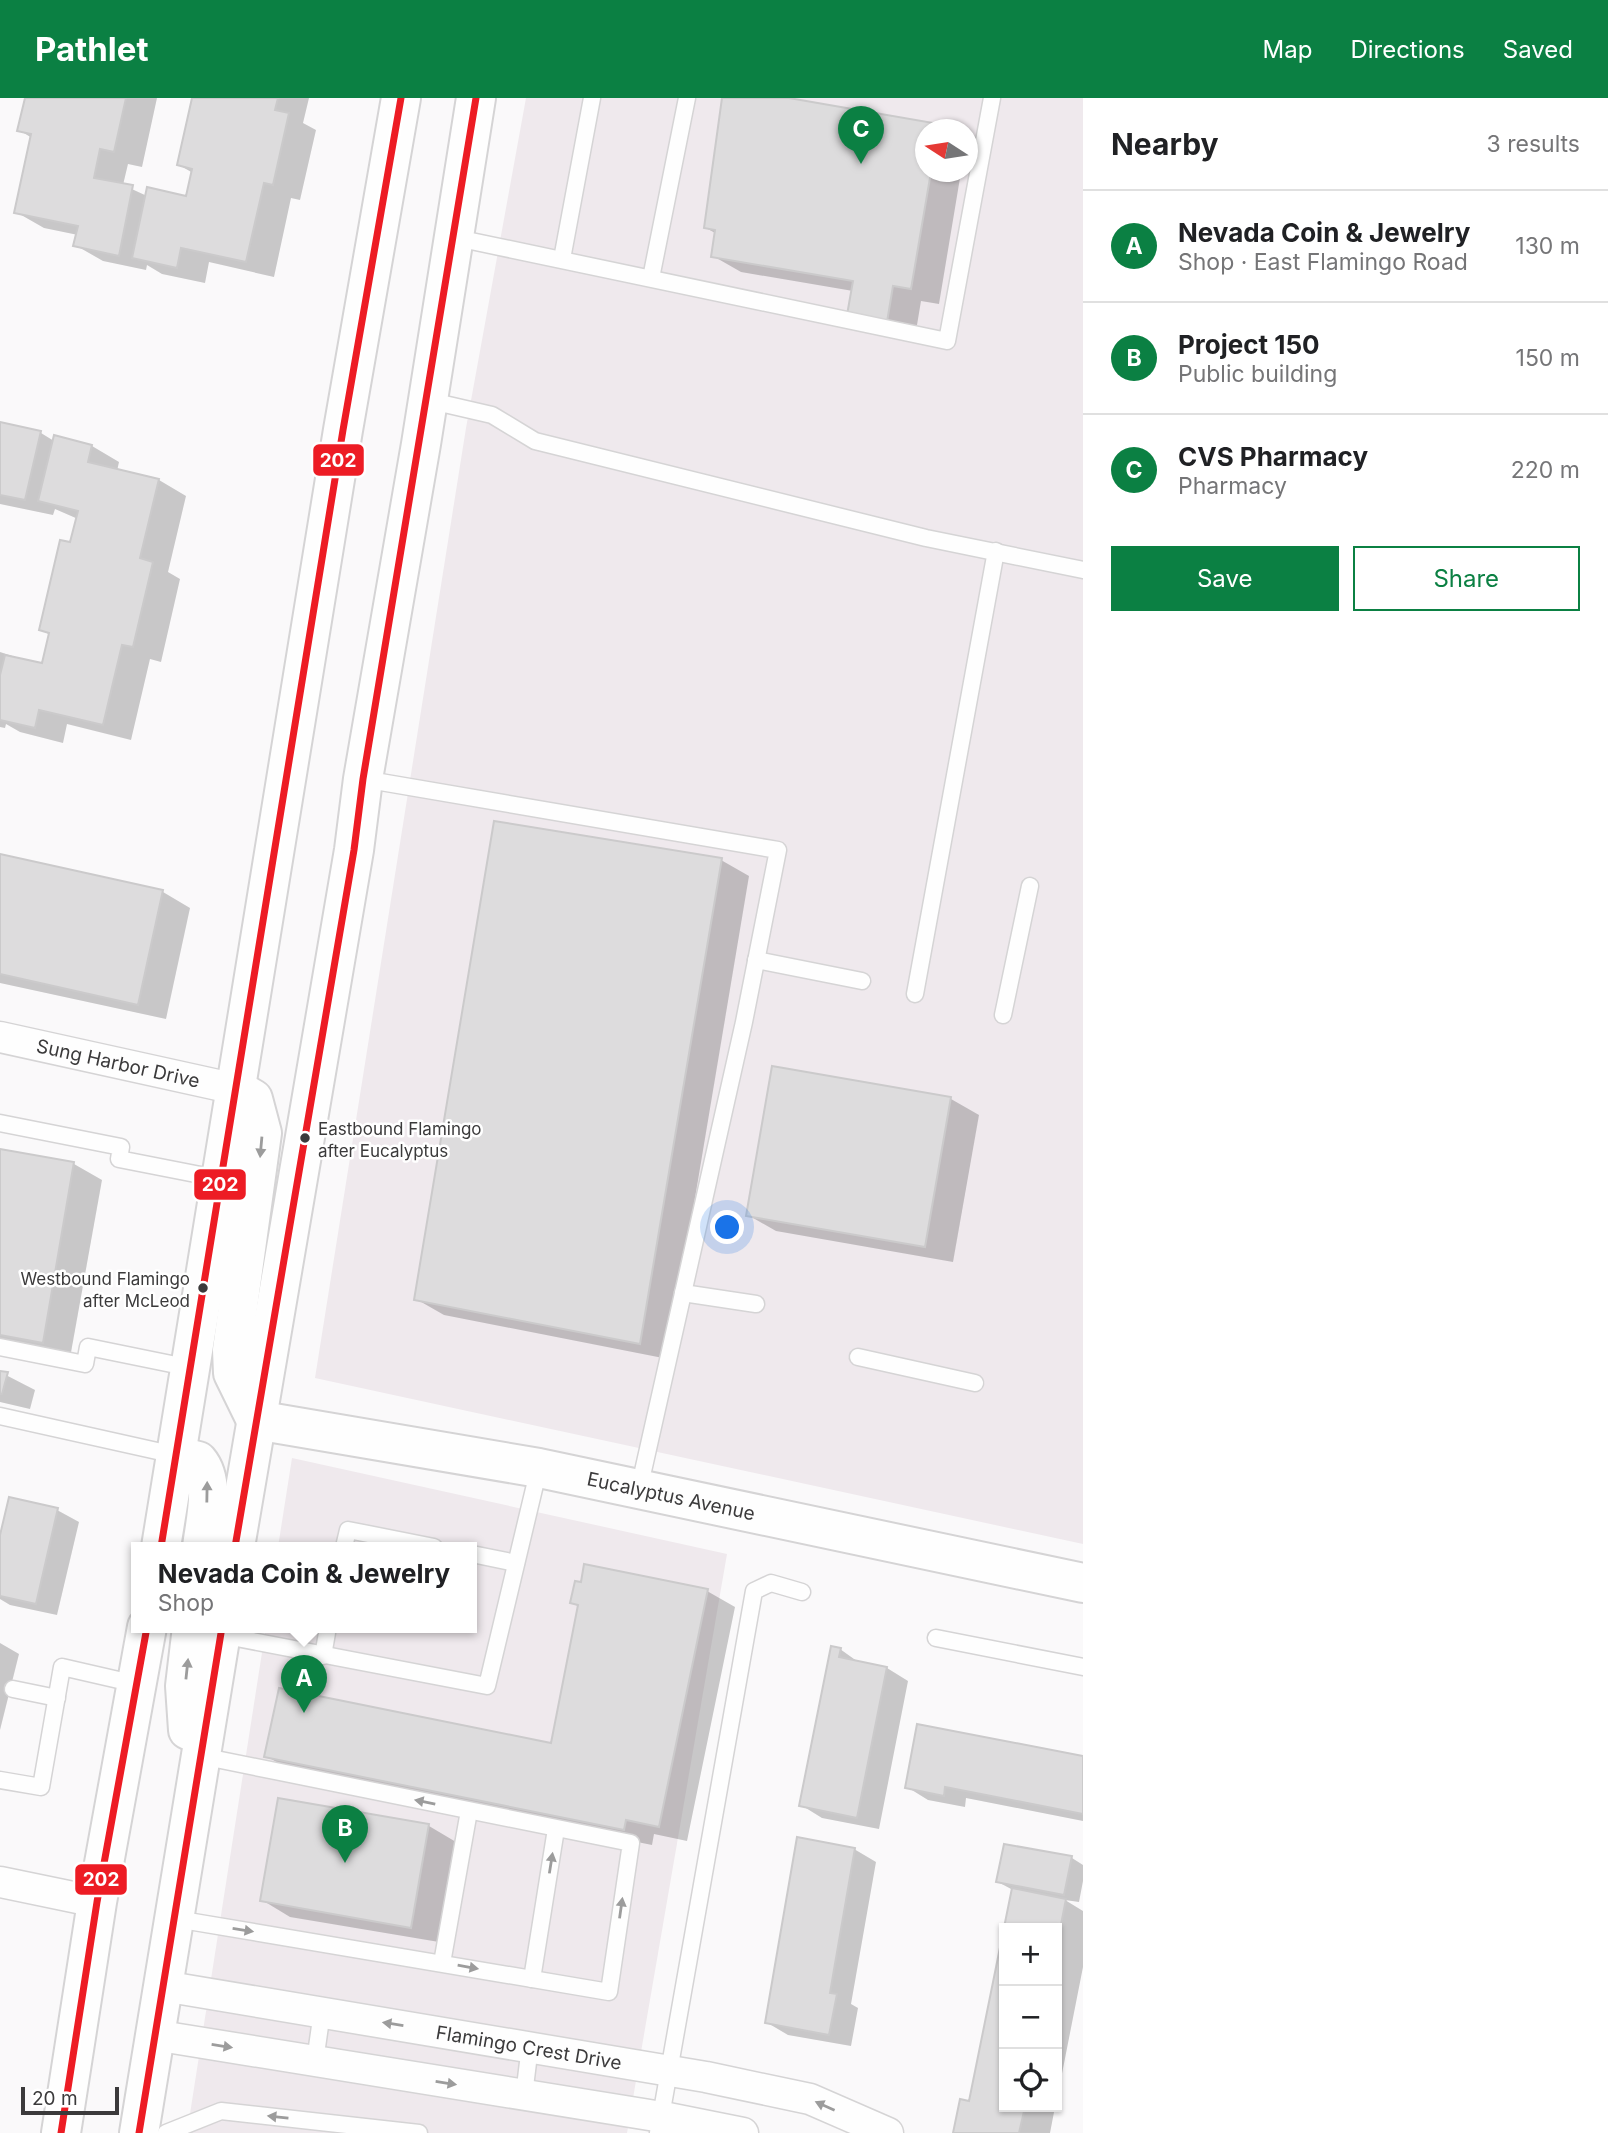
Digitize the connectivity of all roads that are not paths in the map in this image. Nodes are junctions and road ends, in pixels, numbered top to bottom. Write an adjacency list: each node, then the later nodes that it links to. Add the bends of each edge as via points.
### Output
1 (401, 98): 20 (main road)
2 (476, 98): 7 (main road)
3 (592, 98): 8 (lane)
4 (687, 98): 9 (lane)
5 (974, 98): 6 (lane)
6 (992, 100): 9 (lane, via 947,341)
7 (452, 237): 8 (lane); 10 (main road)
8 (562, 259): 9 (lane)
9 (651, 278)
10 (427, 400): 11 (lane, via 492,415 535,441 926,538); 13 (main road)
11 (996, 551): 12 (lane); 17 (lane)
12 (1083, 570)
13 (363, 779): 15 (lane, via 778,850); 29 (main road)
14 (1030, 886): 18 (lane)
15 (756, 960): 16 (lane); 23 (lane)
16 (862, 981)
17 (915, 994)
18 (1003, 1015)
19 (0, 1037): 20 (street, Sung Harbor Drive)
20 (236, 1089): 22 (main road); 29 (main road, one-way to 29, via 253,1099 262,1133 232,1350 233,1373)
21 (0, 1123): 22 (lane, via 121,1147 119,1159)
22 (223, 1179): 27 (main road)
23 (683, 1293): 24 (lane); 33 (lane)
24 (756, 1304)
25 (0, 1347): 27 (lane, via 85,1364 88,1347)
26 (858, 1357): 28 (lane)
27 (191, 1368): 31 (main road)
28 (975, 1383)
29 (256, 1420): 32 (main road, Eucalyptus Avenue); 36 (main road)
30 (1, 1422): 31 (lane)
31 (178, 1456): 34 (main road); 35 (main road, one-way to 31, via 205,1474 198,1461)
32 (539, 1468): 33 (main road, Eucalyptus Avenue); 40 (lane)
33 (639, 1489): 41 (main road, Eucalyptus Avenue)
34 (162, 1542)
35 (202, 1542)
36 (236, 1542)
37 (345, 1542): 38 (lane, via 348,1530)
38 (409, 1542)
39 (477, 1555): 40 (lane)
40 (516, 1563): 48 (lane, via 487,1686)
41 (1083, 1583)
42 (802, 1592): 67 (lane, via 771,1583 754,1591)
43 (146, 1633): 50 (main road)
44 (212, 1633): 53 (main road, one-way to 44)
45 (225, 1633): 48 (lane)
46 (327, 1633): 48 (lane)
47 (936, 1638): 49 (lane)
48 (323, 1656)
49 (1083, 1667)
50 (136, 1684): 52 (lane, via 62,1667); 58 (main road)
51 (13, 1689): 52 (lane)
52 (57, 1698): 54 (lane, via 41,1787)
53 (201, 1756): 55 (lane, one-way to 53); 59 (main road)
54 (0, 1780)
55 (469, 1811): 56 (lane); 60 (lane)
56 (556, 1829): 61 (lane, one-way to 56); 61 (lane, one-way to 56, via 609,1992 631,1843)
57 (0, 1882): 58 (street)
58 (97, 1902): 70 (main road)
59 (176, 1919): 60 (lane, one-way to 60); 62 (main road)
60 (442, 1963): 61 (lane, one-way to 61)
61 (532, 1979)
62 (163, 1986): 63 (street, Flamingo Crest Drive); 64 (main road)
63 (322, 2012): 65 (street, Flamingo Crest Drive, one-way to 63); 66 (lane)
64 (154, 2035): 66 (street, one-way to 66); 71 (main road)
65 (530, 2046): 67 (street, Flamingo Crest Drive); 68 (lane)
66 (314, 2062): 68 (street, one-way to 68)
67 (668, 2070): 69 (lane); 75 (street, Flamingo Crest Drive, one-way to 67, via 810,2099)
68 (524, 2095): 69 (street)
69 (659, 2125): 74 (street)
70 (61, 2133)
71 (139, 2133)
72 (166, 2133): 73 (lane, one-way to 72, via 221,2111)
73 (419, 2133)
74 (743, 2133)
75 (888, 2133)

